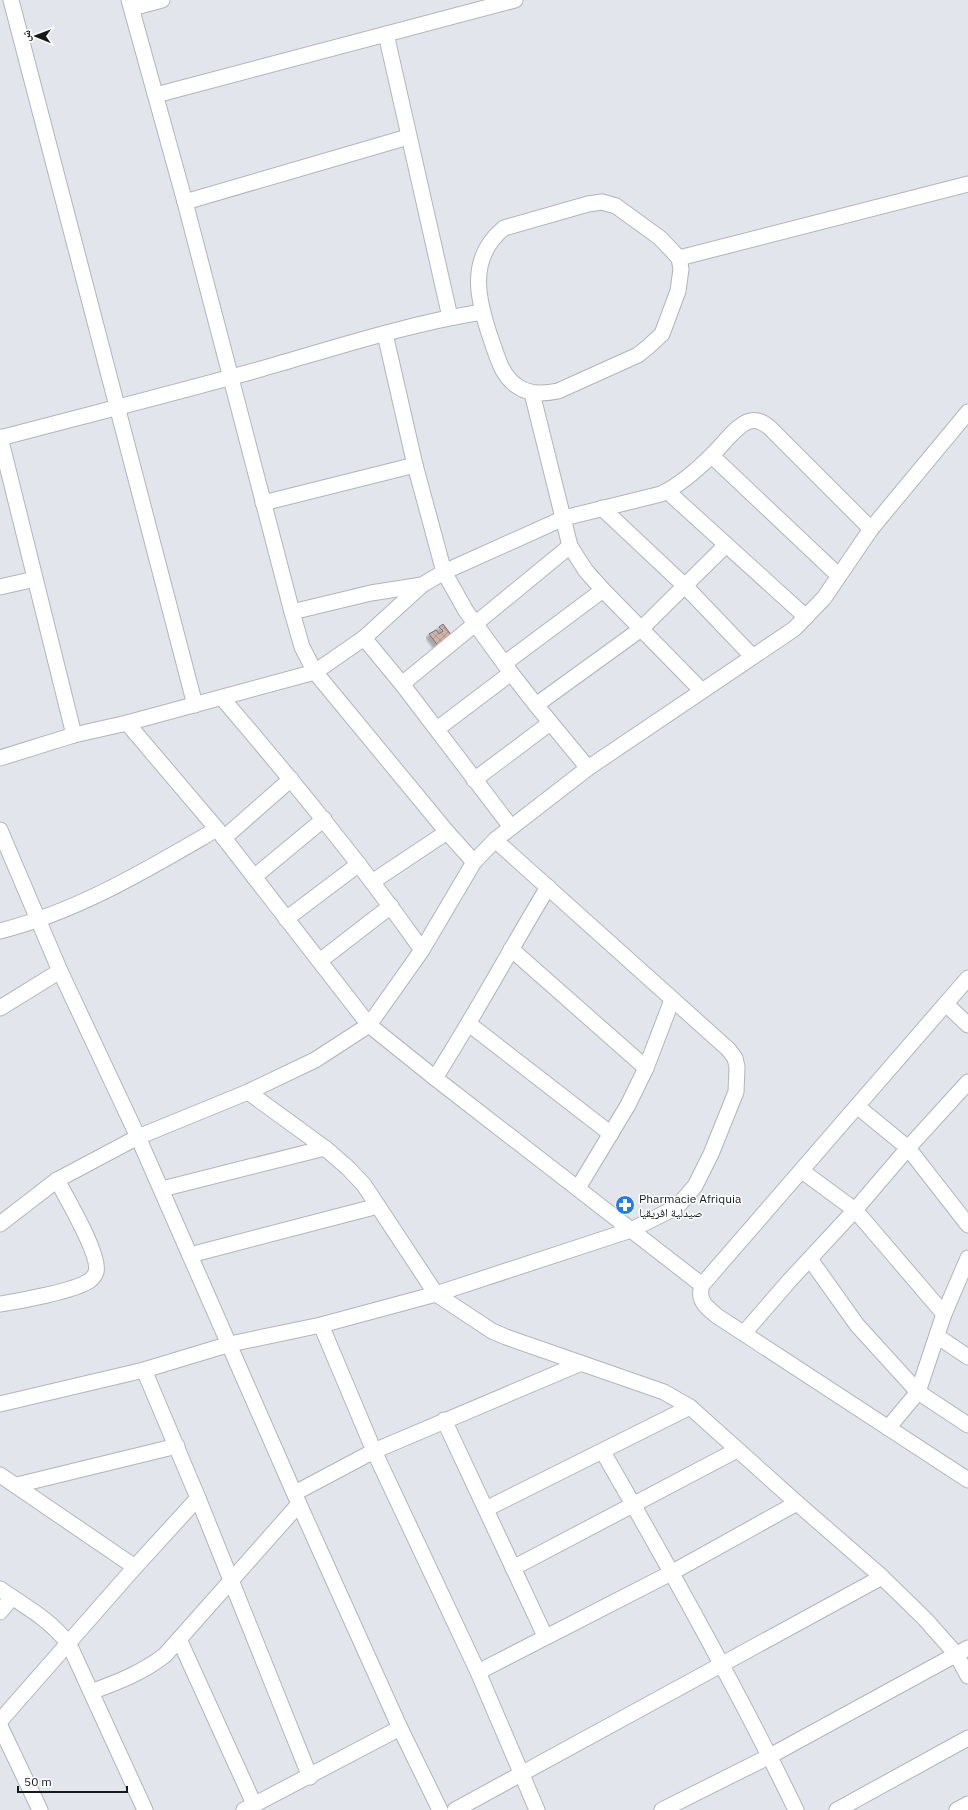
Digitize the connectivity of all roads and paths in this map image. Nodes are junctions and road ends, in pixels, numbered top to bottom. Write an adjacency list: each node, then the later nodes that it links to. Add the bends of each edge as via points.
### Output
1 (11, 0): 17 (street)
2 (162, 0): 4 (street)
3 (515, 0): 5 (street)
4 (131, 4): 7 (street)
5 (477, 5): 6 (street)
6 (386, 34): 7 (street); 8 (street)
7 (156, 95): 10 (street)
8 (408, 137): 10 (street); 13 (street)
9 (968, 184): 11 (street)
10 (185, 202): 15 (street)
11 (679, 258): 12 (street, via 660,238 616,206 602,202 581,206 504,228 493,236 479,268 478,287); 16 (street, via 681,269 678,291 662,334 638,355 558,391 546,394)
12 (482, 312): 13 (street); 16 (street, via 502,372 518,388)
13 (450, 317): 14 (street)
14 (385, 334): 15 (street); 21 (street)
15 (230, 377): 17 (street); 23 (street)
16 (532, 393): 25 (street)
17 (118, 406): 19 (street); 47 (street)
18 (968, 412): 26 (street)
19 (0, 437): 31 (street)
20 (712, 456): 22 (street); 26 (street, via 741,426 752,420 762,422); 30 (street)
21 (415, 465): 23 (street); 29 (street)
22 (667, 491): 24 (street); 27 (street)
23 (263, 503): 36 (street)
24 (602, 508): 25 (street); 33 (street)
25 (564, 518): 28 (street); 29 (street)
26 (871, 529): 30 (street)
27 (726, 545): 33 (street); 37 (street)
28 (570, 546): 35 (street, via 586,571); 38 (street)
29 (444, 572): 32 (street); 38 (street, via 454,593)
30 (839, 576): 37 (street)
31 (35, 579): 34 (street); 52 (street)
32 (422, 585): 36 (street, via 371,593); 40 (street)
33 (685, 586): 39 (street); 41 (street)
34 (0, 587)
35 (603, 590): 39 (street); 42 (street)
36 (292, 612): 43 (street, via 302,647)
37 (806, 618): 41 (street, via 794,629)
38 (476, 624): 42 (street); 44 (street)
39 (641, 629): 45 (street); 48 (street)
40 (364, 638): 43 (street); 44 (street)
41 (752, 656): 45 (street)
42 (508, 668): 48 (street); 51 (street)
43 (315, 672): 46 (street); 60 (street)
44 (402, 684): 51 (street)
45 (701, 690): 54 (street)
46 (222, 698): 47 (street); 55 (street)
47 (195, 704): 49 (street)
48 (536, 705): 50 (street)
49 (127, 723): 52 (street); 61 (street)
50 (550, 723): 54 (street); 56 (street)
51 (437, 729): 56 (street)
52 (74, 735): 53 (street)
53 (0, 758)
54 (588, 768): 58 (street)
55 (291, 779): 57 (street); 61 (street)
56 (474, 780): 58 (street)
57 (324, 819): 64 (street); 65 (street)
58 (511, 827): 62 (street)
59 (0, 830): 70 (street)
60 (447, 832): 63 (street); 66 (street)
61 (220, 833): 65 (street); 70 (street, via 130,880)
62 (495, 840): 63 (street); 67 (street)
63 (474, 862): 73 (street)
64 (359, 864): 66 (street); 69 (street)
65 (254, 877): 69 (street)
66 (372, 882): 68 (street)
67 (548, 887): 72 (street); 77 (street)
68 (391, 906): 73 (street); 74 (street)
69 (286, 918): 74 (street)
70 (39, 920): 71 (street); 75 (street)
71 (2, 934)
72 (511, 949): 80 (street); 83 (street)
73 (422, 950): 81 (street)
74 (321, 960): 81 (street)
75 (60, 971): 79 (street); 89 (street)
76 (968, 978): 78 (street)
77 (672, 1000): 83 (street); 100 (street, via 735,1058 738,1078 736,1092 695,1186 677,1207)
78 (946, 1004): 82 (street); 87 (street)
79 (0, 1008)
80 (469, 1024): 84 (street); 88 (street)
81 (369, 1025): 84 (street); 86 (street, via 315,1060)
82 (968, 1025)
83 (646, 1068): 88 (street)
84 (435, 1078): 94 (street)
85 (965, 1091): 91 (street)
86 (248, 1092): 89 (street); 90 (street)
87 (858, 1107): 91 (street); 92 (street)
88 (611, 1134): 94 (street)
89 (138, 1137): 93 (street); 95 (street)
90 (326, 1148): 95 (street); 96 (street, via 364,1185)
91 (908, 1148): 97 (street); 99 (street)
92 (802, 1171): 97 (street); 104 (street)
93 (57, 1180): 98 (street); 106 (street, via 93,1250 97,1264 96,1273 90,1281 76,1287)
94 (578, 1188): 100 (street)
95 (162, 1189): 101 (street)
96 (378, 1206): 101 (street); 105 (street)
97 (855, 1210): 102 (street); 107 (street)
98 (1, 1222)
99 (968, 1225)
100 (631, 1230): 104 (street); 105 (street)
101 (190, 1255): 111 (street)
102 (810, 1259): 109 (street); 115 (street, via 858,1326)
103 (968, 1259): 107 (street)
104 (702, 1285): 109 (street, via 701,1299 709,1310)
105 (436, 1294): 108 (street); 113 (street, via 492,1331)
106 (0, 1304)
107 (944, 1314): 110 (street)
108 (321, 1325): 111 (street); 123 (street)
109 (744, 1333): 120 (street)
110 (937, 1336): 112 (street); 115 (street)
111 (230, 1344): 114 (street); 129 (street)
112 (968, 1357)
113 (579, 1364): 117 (street, via 664,1392); 118 (street)
114 (144, 1370): 116 (street); 121 (street)
115 (918, 1392): 119 (street); 120 (street)
116 (0, 1404)
117 (690, 1407): 122 (street); 124 (street)
118 (444, 1420): 123 (street); 132 (street)
119 (968, 1425)
120 (888, 1428): 126 (street)
121 (177, 1446): 127 (street); 128 (street)
122 (737, 1450): 130 (street); 131 (street)
123 (374, 1451): 129 (street); 145 (street)
124 (603, 1452): 131 (street); 132 (street)
125 (0, 1475): 127 (street)
126 (968, 1480)
127 (17, 1486): 133 (street)
128 (198, 1498): 133 (street); 137 (street)
129 (297, 1499): 137 (street); 150 (street)
130 (796, 1504): 135 (street); 136 (street)
131 (634, 1505): 134 (street); 135 (street)
132 (486, 1510): 134 (street)
133 (135, 1567): 142 (street)
134 (513, 1568): 140 (street)
135 (671, 1573): 140 (street); 144 (street)
136 (882, 1577): 143 (street); 144 (street)
137 (231, 1581): 141 (street); 154 (street)
138 (6, 1593): 139 (street); 142 (street, via 41,1615)
139 (0, 1612)
140 (545, 1636): 145 (street)
141 (179, 1639): 147 (street, via 165,1655 135,1676); 156 (street)
142 (69, 1644): 147 (street); 148 (street)
143 (962, 1651): 146 (street); 152 (street)
144 (721, 1664): 152 (street); 153 (street)
145 (478, 1672): 153 (street)
146 (968, 1676)
147 (91, 1692): 158 (street)
148 (0, 1721)
149 (0, 1726): 157 (street)
150 (400, 1728): 154 (street); 159 (street)
151 (968, 1738): 164 (street)
152 (770, 1756): 162 (street); 163 (street)
153 (522, 1773): 160 (street); 161 (street)
154 (310, 1777): 156 (street)
155 (968, 1804): 165 (street)
156 (249, 1807)
157 (40, 1810)
158 (145, 1810)
159 (440, 1810)
160 (454, 1810)
161 (537, 1810)
162 (662, 1810)
163 (796, 1810)
164 (837, 1810)
165 (957, 1810)

